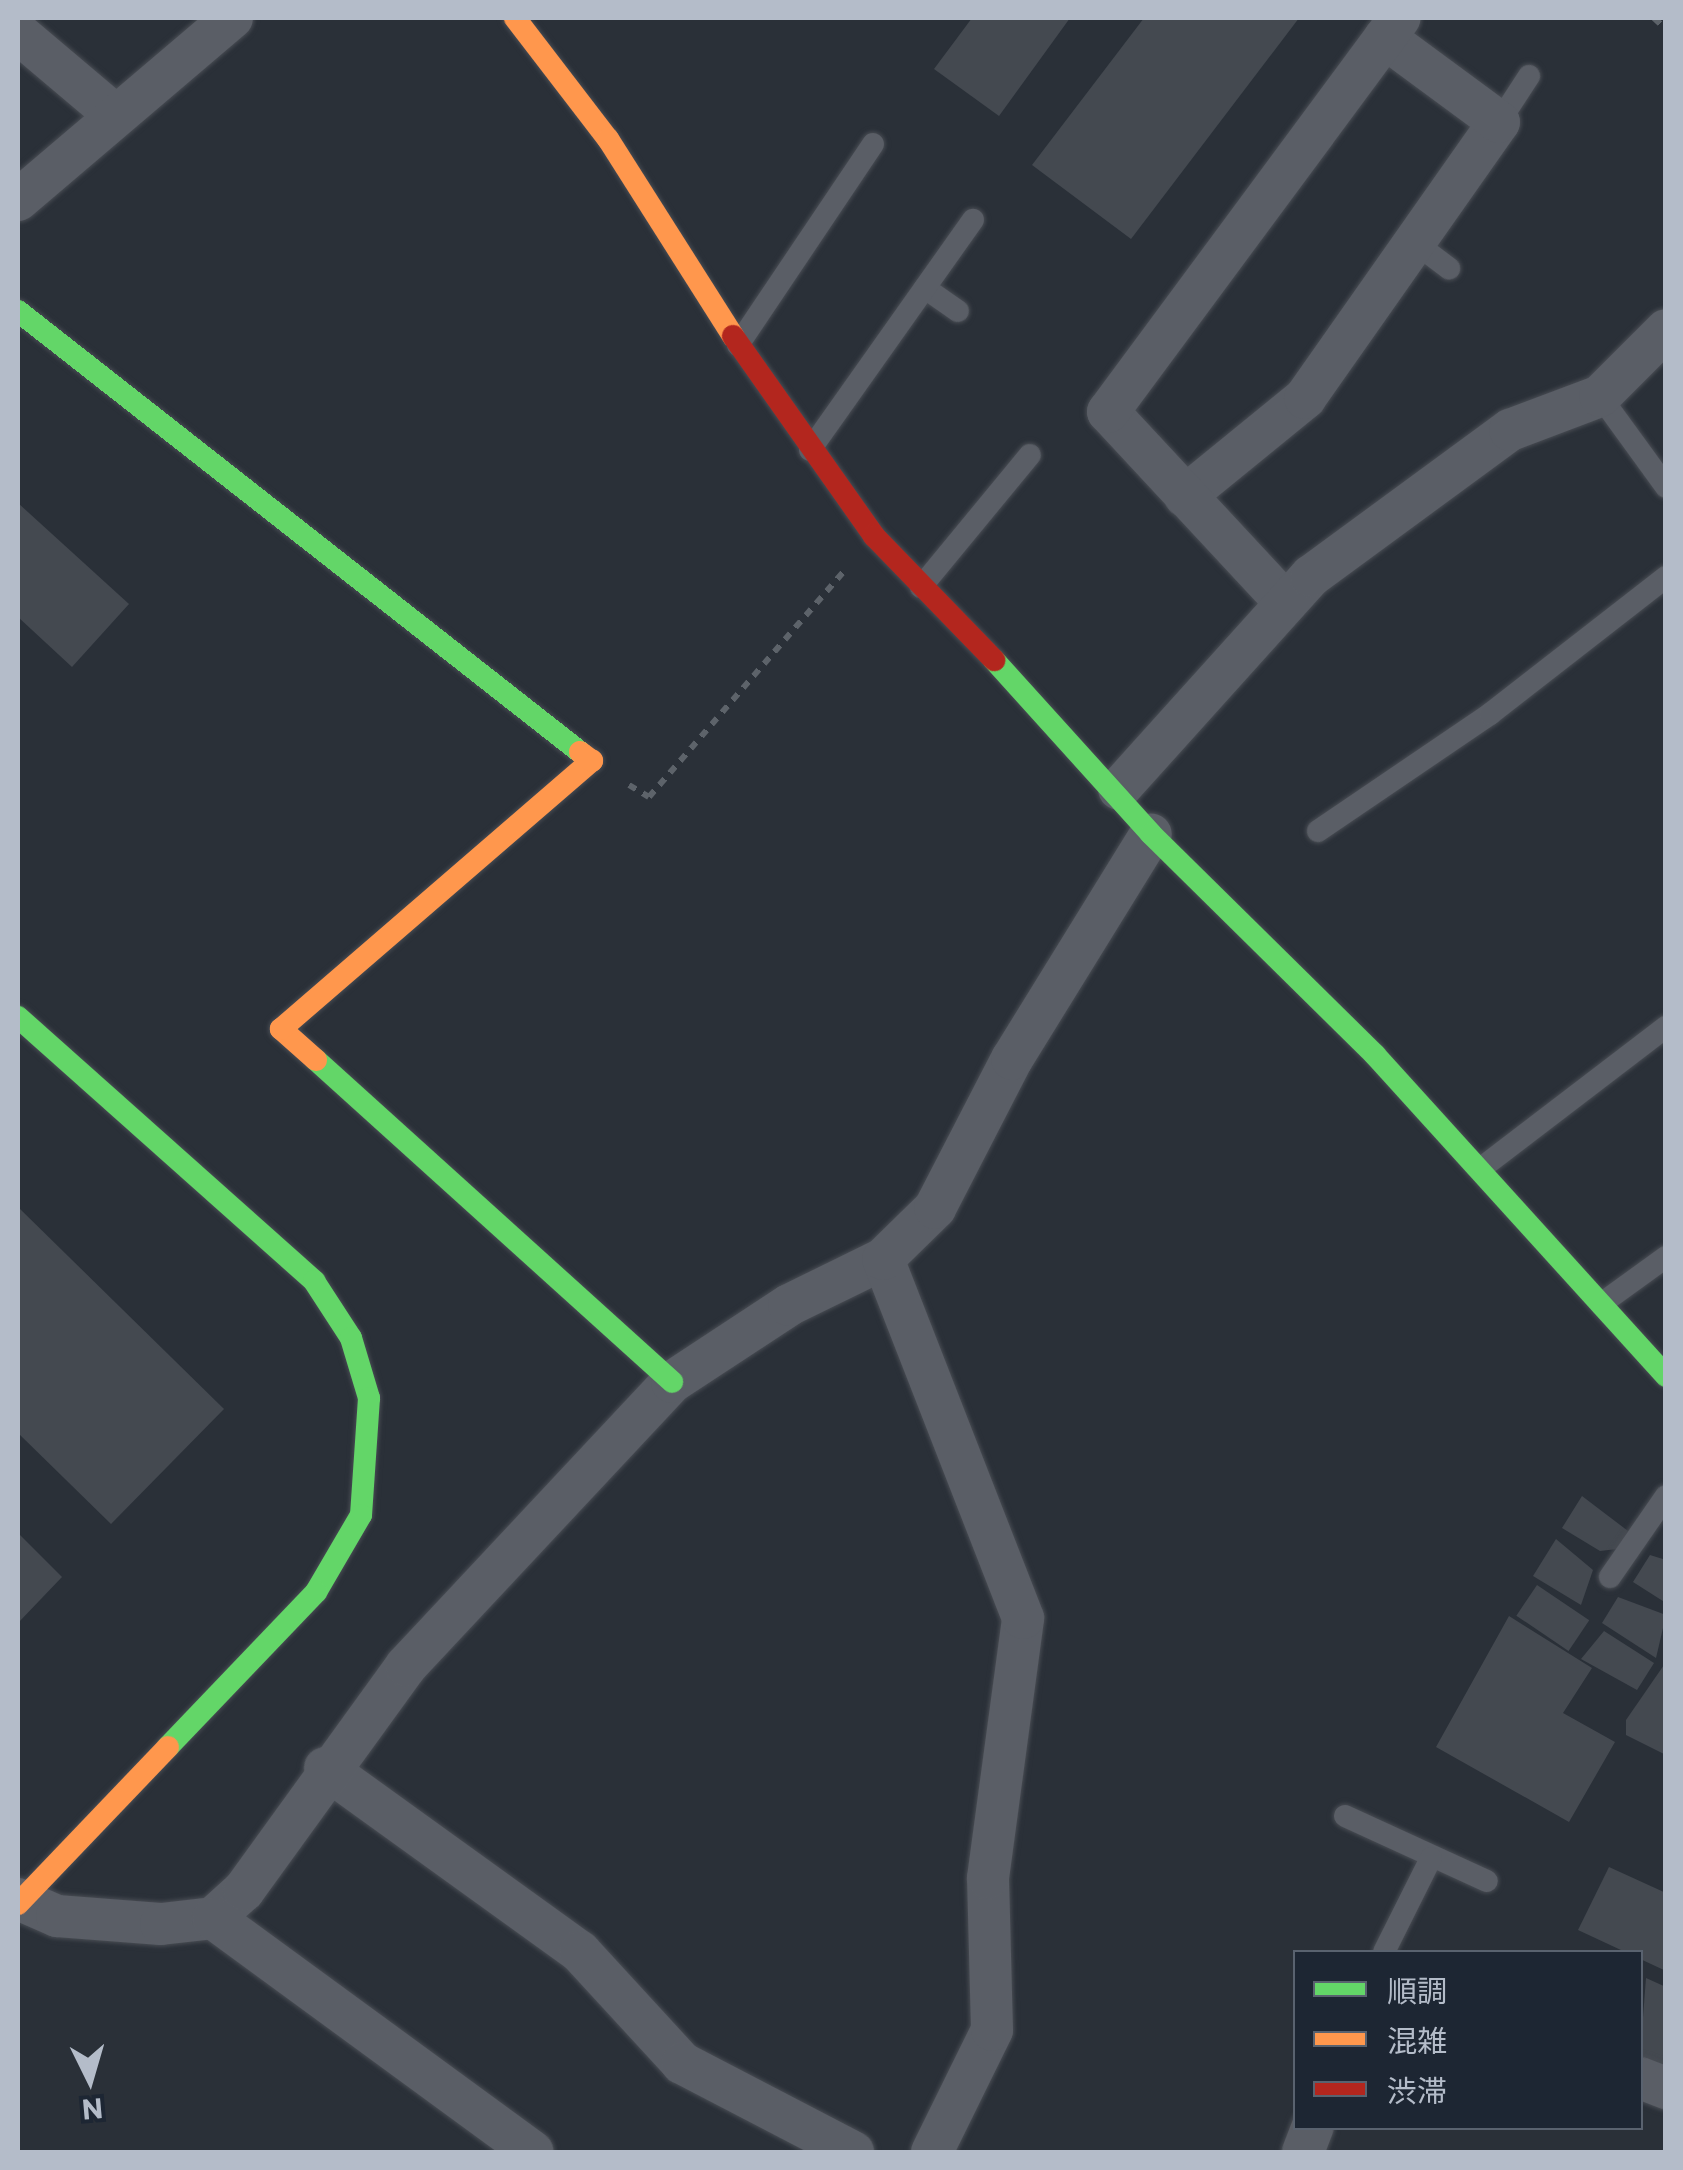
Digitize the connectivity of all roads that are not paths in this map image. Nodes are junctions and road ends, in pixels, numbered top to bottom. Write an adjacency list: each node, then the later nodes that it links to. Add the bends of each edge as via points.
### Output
1 (232, 18): 6 (street)
2 (515, 18): 15 (street, via 608,139)
3 (1393, 28): 7 (street); 20 (street, via 1111,402 1110,424)
4 (18, 34): 6 (street)
5 (1529, 76): 7 (lane)
6 (115, 115): 9 (street)
7 (1499, 122): 20 (street, via 1434,256 1305,398)
8 (873, 144): 15 (lane)
9 (18, 200)
10 (974, 220): 11 (lane)
11 (924, 288): 13 (lane); 17 (lane)
12 (18, 311): 34 (street, via 592,761 281,1028)
13 (958, 312)
14 (1666, 330): 16 (street)
15 (738, 345): 17 (street)
16 (1600, 396): 19 (lane); 23 (street, via 1510,430 1437,476)
17 (808, 453): 22 (street)
18 (1030, 455): 22 (lane)
19 (1666, 488)
20 (1185, 496): 23 (street)
21 (1666, 577): 25 (lane, via 1490,714)
22 (920, 588): 24 (street)
23 (1282, 600): 24 (street)
24 (1119, 789): 26 (street)
25 (1318, 831)
26 (1150, 834): 29 (street); 31 (street, via 1022,1042 935,1208)
27 (18, 1017): 41 (street, via 314,1281 350,1338 370,1398 370,1436 361,1516 316,1592)
28 (1666, 1027): 29 (lane)
29 (1480, 1169): 32 (street)
30 (1666, 1257): 32 (lane)
31 (883, 1259): 34 (street, via 789,1305); 46 (street, via 1024,1618 988,1878 992,2030)
32 (1600, 1304): 33 (street)
33 (1666, 1376)
34 (672, 1382): 37 (street, via 406,1666)
35 (1666, 1496): 36 (lane)
36 (1610, 1577)
37 (326, 1768): 42 (street, via 244,1890); 45 (street, via 580,1952 682,2063)
38 (1345, 1816): 39 (lane)
39 (1431, 1858): 40 (lane); 43 (lane)
40 (1487, 1881)
41 (18, 1902): 42 (street, via 56,1916 161,1924)
42 (213, 1918): 44 (street)
43 (1385, 1950)
44 (533, 2152)
45 (852, 2152)
46 (932, 2152)

